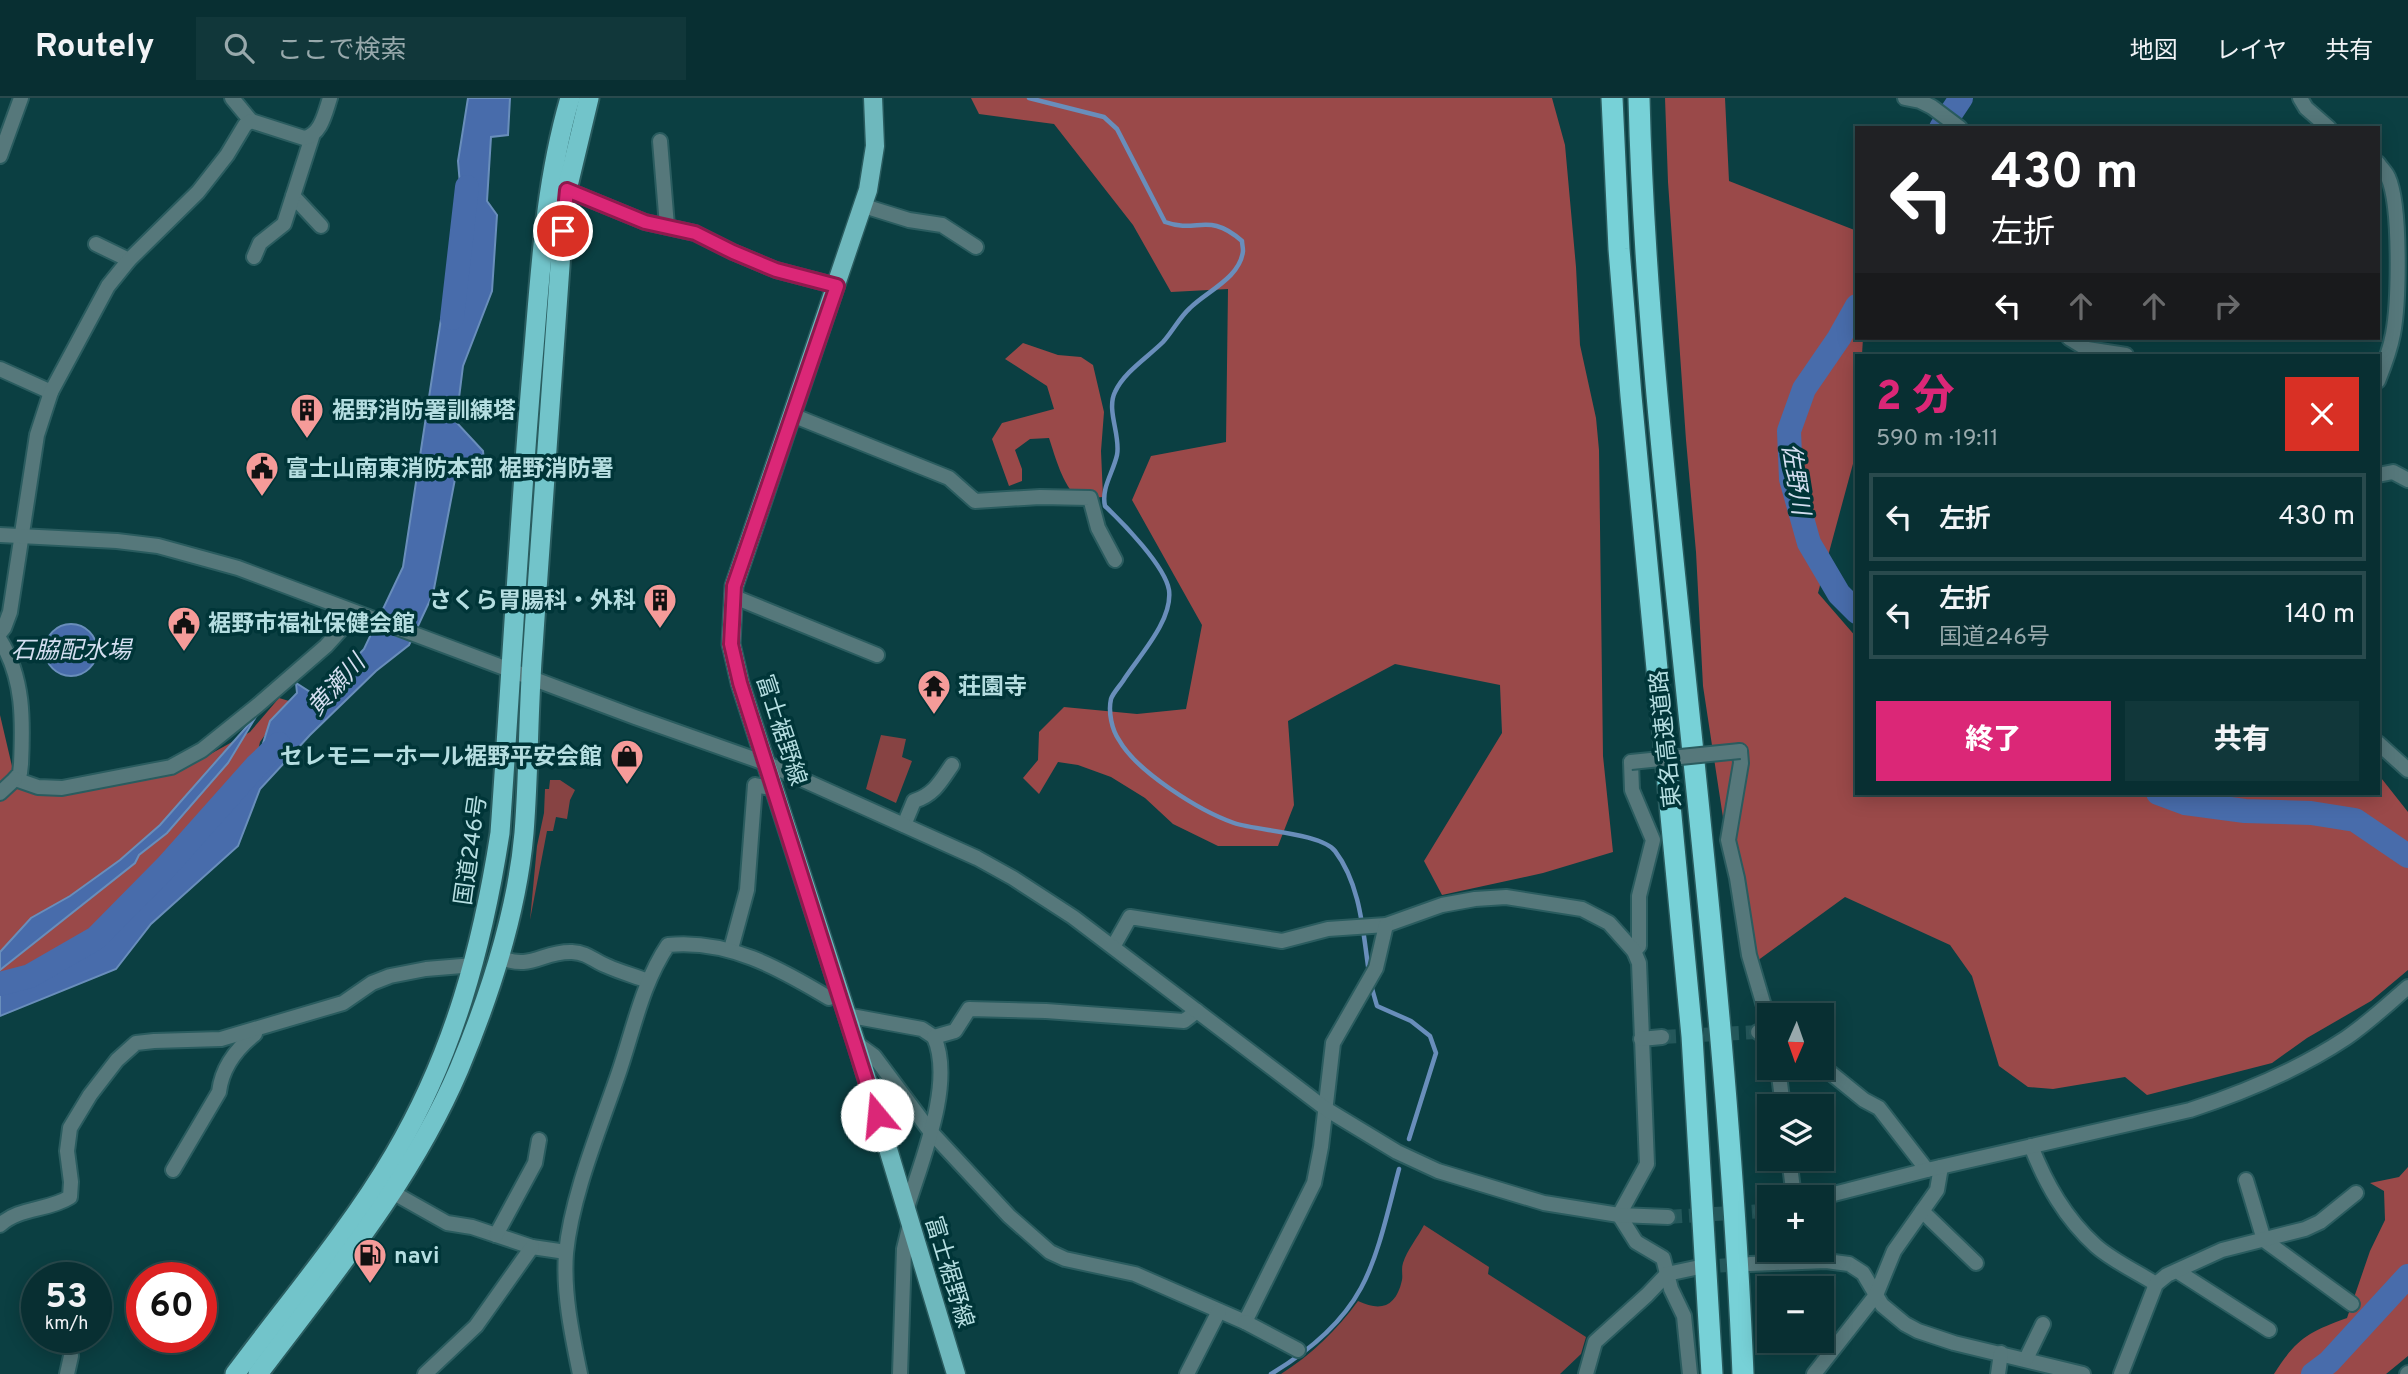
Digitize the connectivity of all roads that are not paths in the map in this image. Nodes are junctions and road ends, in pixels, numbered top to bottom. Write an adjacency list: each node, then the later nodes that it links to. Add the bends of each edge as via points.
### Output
1 (21, 98): 16 (street)
2 (232, 98): 11 (street)
3 (330, 98): 14 (street)
4 (570, 98): 44 (highway, 国道246号, via 542,251)
5 (589, 98): 18 (highway, 国道246号)
6 (873, 98): 20 (main road, 富士裾野線, via 873,166)
7 (1612, 98): 117 (highway, 東名高速道路, via 1631,396 1692,1036)
8 (1639, 98): 118 (highway, 東名高速道路, via 1648,287 1728,1134)
9 (1905, 98): 12 (street, via 1932,107)
10 (2300, 98): 13 (street)
11 (251, 121): 14 (street); 26 (street, via 198,192)
12 (1958, 126)
13 (2327, 126)
14 (312, 137): 19 (street)
15 (660, 141): 22 (street)
16 (0, 156)
17 (2380, 166): 31 (street, via 2396,210 2396,308)
18 (567, 190): 22 (street, via 645,222); 45 (highway, 国道246号)
19 (293, 196): 21 (street); 25 (street, via 284,224 260,243)
20 (864, 206): 24 (street, via 942,225); 27 (main road, 富士裾野線)
21 (321, 226)
22 (667, 226): 27 (street, via 695,233 776,270)
23 (96, 244): 26 (street)
24 (976, 247)
25 (254, 257)
26 (129, 260): 32 (street, via 107,286)
27 (837, 286): 33 (main road, 富士裾野線)
28 (2072, 340): 29 (street, via 2087,349)
29 (2120, 354)
30 (0, 369): 32 (street)
31 (2380, 375)
32 (51, 392): 37 (street, via 37,435)
33 (792, 415): 38 (street, via 949,478 975,501 1090,498 1098,528); 39 (main road, 富士裾野線)
34 (2380, 475): 35 (street, via 2393,472)
35 (2408, 480)
36 (0, 535): 37 (street)
37 (22, 535): 40 (street, via 158,546 238,568); 41 (street, via 10,612)
38 (1115, 560)
39 (732, 596): 43 (street); 47 (main road, 富士裾野線, via 733,657)
40 (349, 618): 44 (street, via 444,644); 50 (street, via 326,646 258,705 202,750 171,767 62,788 38,787)
41 (0, 633)
42 (0, 640): 50 (street, via 16,671 20,701 21,764)
43 (877, 654)
44 (511, 671): 45 (street); 59 (highway, 国道246号, via 500,833)
45 (530, 678): 47 (street); 58 (highway, 国道246号, via 524,834)
46 (2380, 745): 49 (street)
47 (768, 764): 51 (main road, 富士裾野線); 53 (street)
48 (952, 765): 53 (street, via 927,797 914,801)
49 (2408, 770)
50 (15, 779): 52 (street)
51 (775, 789): 56 (street, via 755,785 747,890); 62 (main road, 富士裾野線)
52 (0, 793)
53 (904, 825): 55 (street, via 1013,878)
54 (1387, 925): 55 (street, via 1328,929 1282,941 1130,917); 57 (street, via 1442,905 1506,897 1582,909 1609,923); 72 (street, via 1376,968 1333,1043)
55 (1113, 947): 64 (street)
56 (731, 949): 60 (street, via 668,945); 62 (street, via 790,974 829,998)
57 (1634, 951): 63 (street, bridge, via 1639,946 1639,896 1653,840 1632,790 1630,762 1740,751 1728,840); 69 (street, via 1639,963)
58 (498, 957): 60 (street, via 532,963 570,952 589,955 605,966); 79 (highway, 国道246号, via 478,1020 438,1115)
59 (474, 965): 66 (street, via 390,976 343,1003); 108 (highway, 国道246号, via 439,1066 394,1154 368,1196)
60 (648, 981): 90 (street, via 580,1190)
61 (2408, 987): 75 (street, via 2348,1037 2267,1081 2190,1110)
62 (839, 993): 65 (main road, 富士裾野線)
63 (1759, 1003)
64 (1197, 1011): 67 (street, via 1184,1021 969,1009 955,1031); 72 (street)
65 (846, 1015): 67 (street, via 922,1029); 70 (main road, 富士裾野線)
66 (261, 1028): 77 (street, via 237,1048 220,1079 219,1092); 86 (street, via 221,1040 136,1043 117,1060 69,1128 70,1197 9,1216)
67 (934, 1037): 73 (street, via 939,1049 940,1090)
68 (1662, 1037): 69 (street)
69 (1641, 1039): 83 (street, via 1647,1164)
70 (856, 1042): 73 (street, via 874,1056); 85 (main road, 富士裾野線)
71 (1834, 1076): 76 (street, via 1879,1108)
72 (1326, 1109): 83 (street, via 1438,1171 1544,1203); 100 (street, via 1314,1183)
73 (930, 1131): 85 (street); 99 (street, via 1049,1252 1135,1274)
74 (539, 1140): 87 (street, via 535,1163)
75 (2031, 1146): 76 (street); 96 (street, via 2062,1209 2097,1247)
76 (1934, 1168): 81 (street); 82 (street, via 1937,1190)
77 (173, 1170)
78 (2246, 1180): 88 (street)
79 (392, 1192): 87 (street, via 447,1223); 109 (highway, 国道246号)
80 (2357, 1193): 88 (street, via 2320,1222)
81 (1834, 1194)
82 (1922, 1211): 91 (street); 97 (street, via 1894,1251)
83 (1619, 1215): 84 (street); 95 (street, via 1636,1242 1663,1258)
84 (1668, 1217)
85 (908, 1218): 112 (street); 113 (main road, 富士裾野線)
86 (0, 1225)
87 (496, 1235): 89 (street)
88 (2264, 1240): 94 (street, via 2221,1250); 98 (street)
89 (532, 1247): 90 (street); 110 (street, via 477,1325)
90 (566, 1252): 111 (street, via 571,1330)
91 (1976, 1263)
92 (1750, 1264): 97 (street, via 1849,1264 1863,1273)
93 (1695, 1268): 95 (street)
94 (2178, 1271): 96 (street); 102 (street)
95 (1667, 1274): 115 (street, via 1595,1342); 116 (street, via 1684,1316)
96 (2156, 1284): 122 (street)
97 (1876, 1295): 104 (street, via 1882,1305 1918,1331); 119 (street)
98 (2351, 1304)
99 (1219, 1311): 100 (street); 114 (street)
100 (1245, 1322): 103 (street)
101 (2043, 1324): 106 (street)
102 (2269, 1330)
103 (1298, 1350)
104 (2001, 1353): 106 (street); 120 (street)
105 (71, 1356): 107 (street)
106 (2026, 1359): 121 (street)
107 (67, 1374)
108 (234, 1374)
109 (258, 1374)
110 (425, 1374)
111 (580, 1374)
112 (900, 1374)
113 (956, 1374)
114 (1187, 1374)
115 (1586, 1374)
116 (1690, 1374)
117 (1712, 1374)
118 (1743, 1374)
119 (1814, 1374)
120 (1998, 1374)
121 (2083, 1374)
122 (2121, 1374)

